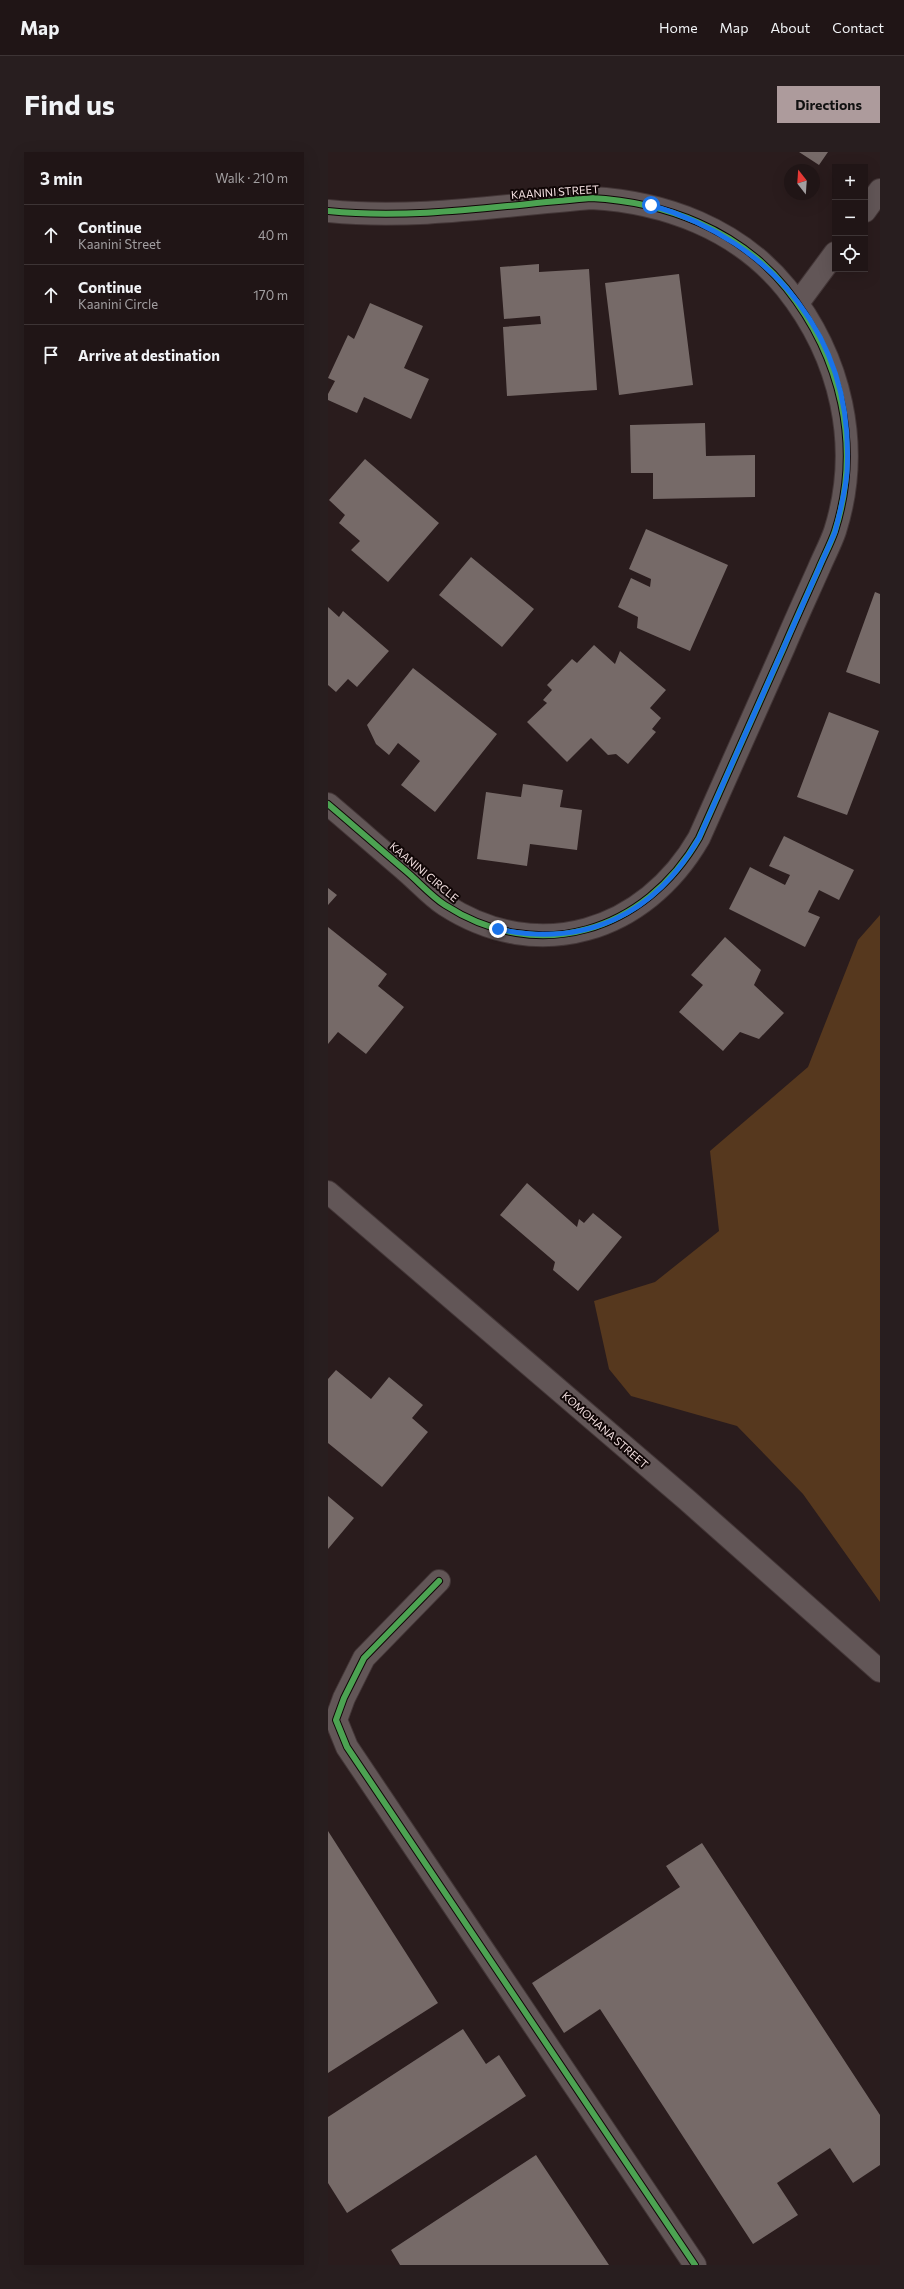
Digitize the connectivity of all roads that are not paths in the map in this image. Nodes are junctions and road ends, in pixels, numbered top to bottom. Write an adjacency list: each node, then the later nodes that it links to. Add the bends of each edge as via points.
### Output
1 (880, 190): 2 (street)
2 (868, 207)
3 (328, 211): 5 (street, KAANINI STREET, via 397,214 591,198 651,205 708,226 734,241 780,280)
4 (832, 257): 5 (street)
5 (798, 303): 6 (street, KAANINI CIRCLE, via 828,355 838,384 847,443 847,473 842,503 835,532 699,838 689,856 664,887 632,910 596,927 536,935 498,929 478,922 444,904)
6 (328, 804)
7 (328, 1192): 9 (street, KOMOHANA STREET, via 687,1500)
8 (439, 1581): 10 (street, via 364,1658 336,1720 347,1746)
9 (880, 1670)
10 (694, 2265)

